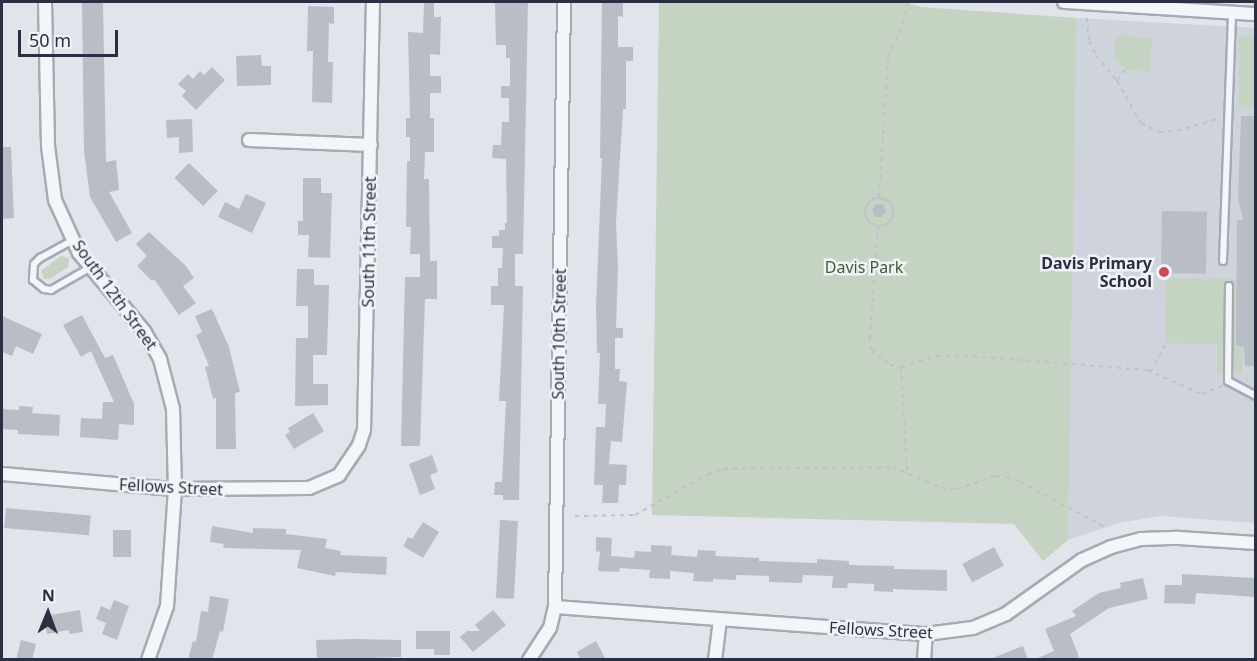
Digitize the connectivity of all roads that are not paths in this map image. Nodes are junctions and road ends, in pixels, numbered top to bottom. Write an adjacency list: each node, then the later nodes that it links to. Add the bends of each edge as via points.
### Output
1 (45, 2): 9 (street, South 12th Street, via 48,146 55,200)
2 (373, 2): 8 (street, South 11th Street)
3 (564, 2): 18 (street, South 10th Street)
4 (1064, 2): 5 (street)
5 (1232, 12): 6 (street); 10 (lane)
6 (1256, 14)
7 (249, 140): 8 (street)
8 (371, 145): 15 (street, South 11th Street, via 364,430 359,446)
9 (74, 240): 11 (street, South 12th Street); 11 (lane, via 40,258 32,273 33,280 51,290)
10 (1223, 261)
11 (91, 267): 16 (street, South 12th Street, via 144,331 160,359 173,409)
12 (1229, 286): 13 (lane, via 1228,381)
13 (1256, 396)
14 (2, 474): 16 (street, Fellows Street)
15 (339, 475): 16 (street, Fellows Street, via 309,488)
16 (175, 489): 21 (street, South 12th Street, via 167,606)
17 (1256, 543): 20 (street, Fellows Street, via 1141,539 1111,547 1082,560 1006,614 973,628)
18 (555, 607): 19 (street, Fellows Street); 22 (street, South 10th Street, via 550,628)
19 (720, 620): 20 (street, Fellows Street); 23 (street)
20 (926, 634): 24 (street)
21 (147, 660)
22 (529, 660)
23 (715, 660)
24 (924, 660)

